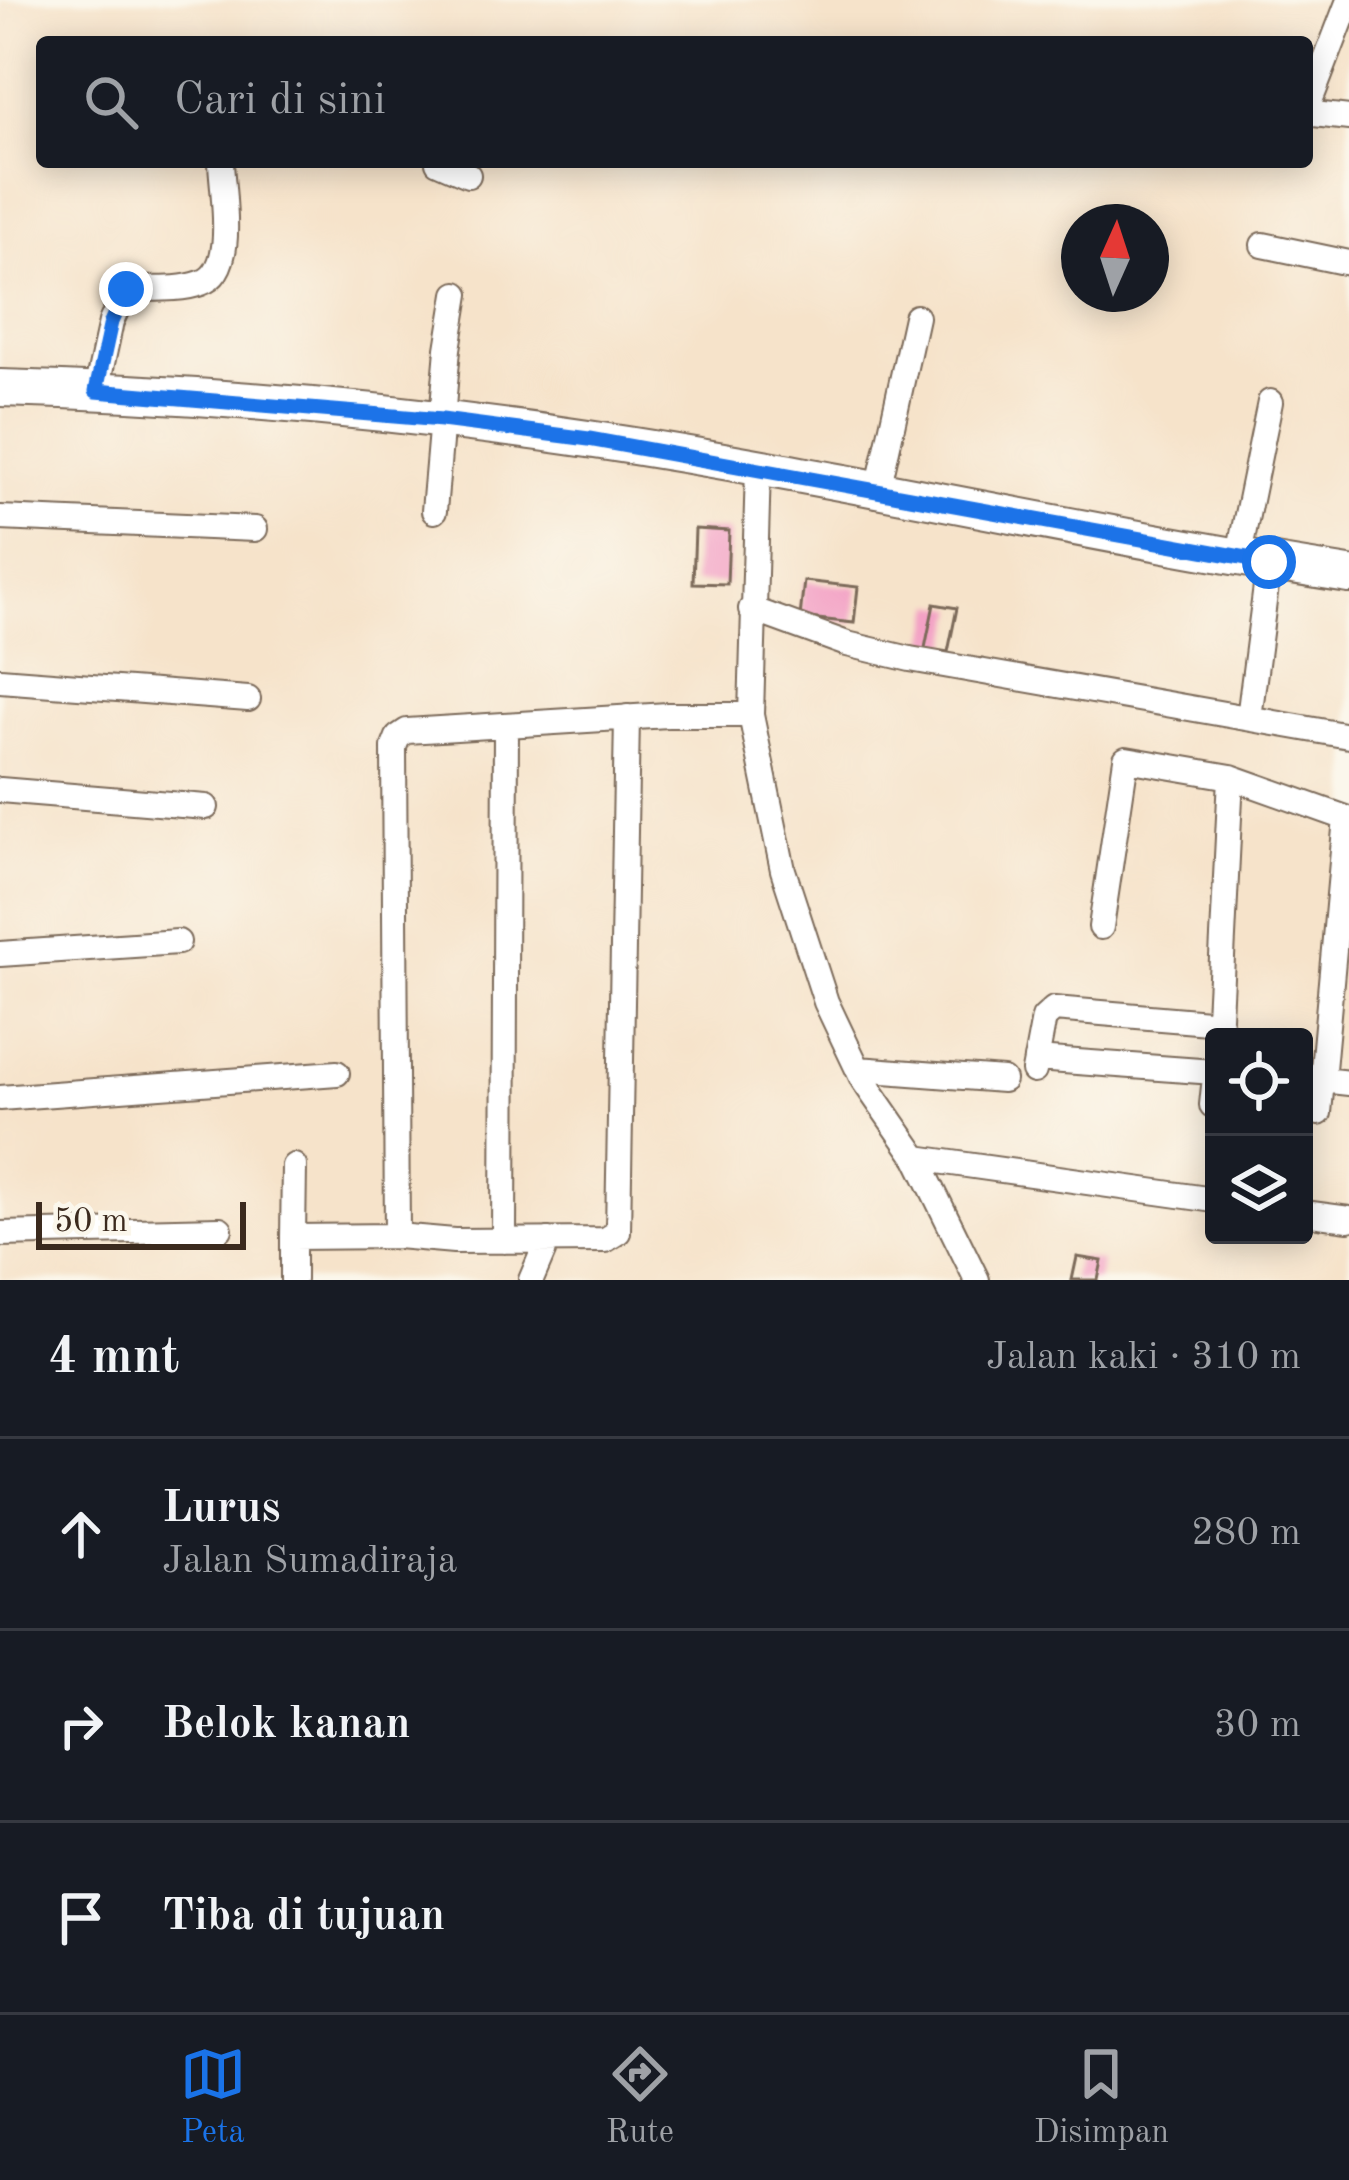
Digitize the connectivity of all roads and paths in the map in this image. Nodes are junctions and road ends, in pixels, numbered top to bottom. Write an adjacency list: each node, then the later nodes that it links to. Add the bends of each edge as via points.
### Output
1 (1349, 0): 2 (street)
2 (1313, 94)
3 (1313, 112): 4 (street)
4 (1349, 118)
5 (221, 168): 13 (street, via 225,261 200,284 126,289)
6 (452, 168): 7 (street)
7 (468, 175)
8 (1263, 245): 9 (street)
9 (1349, 262)
10 (457, 293): 15 (street)
11 (916, 316): 17 (street)
12 (0, 388): 13 (street)
13 (96, 391): 15 (street)
14 (1270, 402): 21 (street)
15 (442, 420): 16 (street); 18 (street)
16 (758, 467): 17 (street); 23 (street)
17 (878, 490): 21 (street)
18 (434, 512)
19 (0, 518): 20 (street)
20 (255, 529)
21 (1254, 561): 22 (street); 28 (street)
22 (1349, 575)
23 (752, 610): 26 (street); 28 (street, via 910,658)
24 (0, 680): 25 (street)
25 (248, 699)
26 (751, 715): 27 (street); 40 (street, via 783,870 826,1002)
27 (627, 717): 29 (street); 58 (street, via 618,1232 605,1240)
28 (1249, 718): 30 (street)
29 (506, 725): 55 (street, via 407,731 394,747); 57 (street)
30 (1349, 736)
31 (1231, 777): 34 (street); 35 (street, via 1126,759); 39 (street)
32 (0, 790): 33 (street)
33 (206, 807)
34 (1348, 818): 44 (street)
35 (1100, 927)
36 (178, 942): 37 (street)
37 (0, 954)
38 (1205, 1028): 41 (street, via 1054,1009 1044,1018 1035,1065)
39 (1219, 1028)
40 (858, 1069): 43 (street); 48 (street)
41 (1205, 1072)
42 (337, 1073): 46 (street)
43 (1003, 1080)
44 (1322, 1080): 45 (street); 47 (street)
45 (1349, 1083)
46 (0, 1098)
47 (1319, 1113)
48 (916, 1158): 50 (street); 61 (street)
49 (294, 1166): 56 (street)
50 (1205, 1199)
51 (1313, 1214): 52 (street)
52 (1349, 1219)
53 (220, 1229): 54 (street)
54 (0, 1234)
55 (397, 1236): 56 (street); 57 (street)
56 (293, 1237): 59 (street)
57 (504, 1240): 58 (street)
58 (548, 1240): 60 (street)
59 (293, 1280)
60 (532, 1280)
61 (977, 1280)

